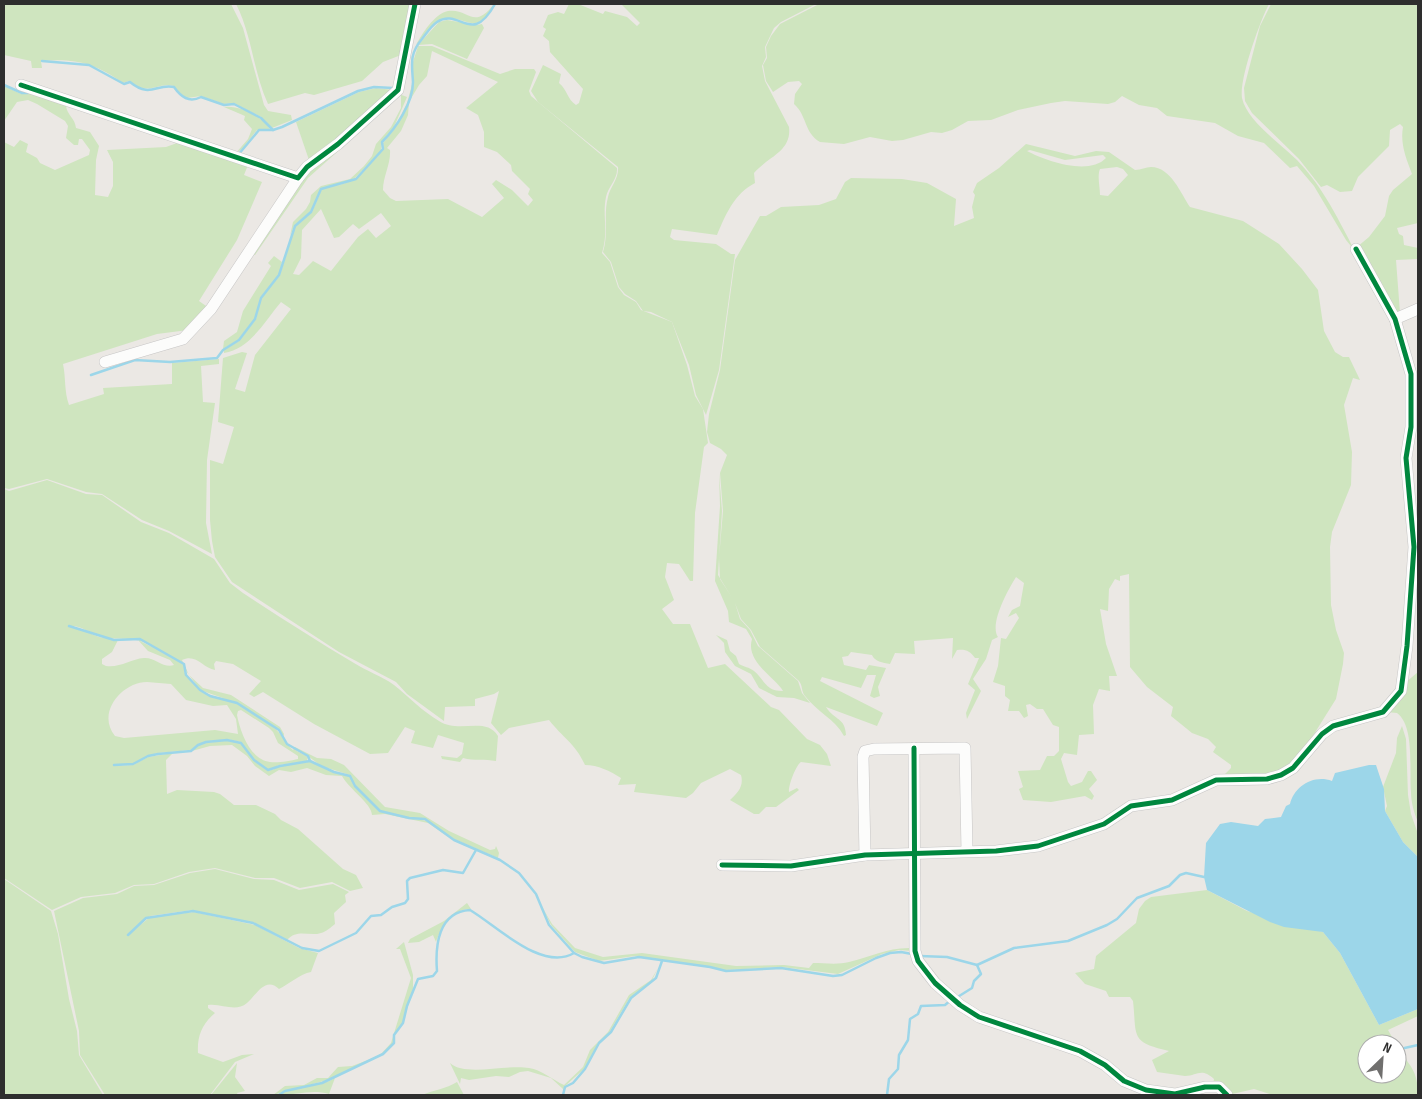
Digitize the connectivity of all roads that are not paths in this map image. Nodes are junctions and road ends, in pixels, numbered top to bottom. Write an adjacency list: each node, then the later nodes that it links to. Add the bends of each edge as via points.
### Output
1 (416, 4): 3 (street, via 398,90)
2 (21, 85): 3 (street)
3 (298, 178): 7 (street, via 211,309 183,339)
4 (1356, 248): 6 (street)
5 (1418, 309): 6 (street)
6 (1395, 319): 9 (street, via 1410,374 1412,418 1406,458 1414,547 1404,683 1397,697 1378,715 1342,722 1322,734 1293,768 1281,775 1267,779 1216,780 1172,800 1131,806 1104,824 1038,846)
7 (105, 362)
8 (914, 748): 9 (street, via 965,748); 10 (street); 11 (street, via 865,751)
9 (967, 851): 10 (street)
10 (914, 852): 11 (street); 13 (street, via 916,956 928,976 964,1008 992,1022 1080,1051 1134,1086 1176,1094 1219,1087)
11 (864, 855): 12 (street, via 791,866)
12 (722, 865)
13 (1227, 1095)

